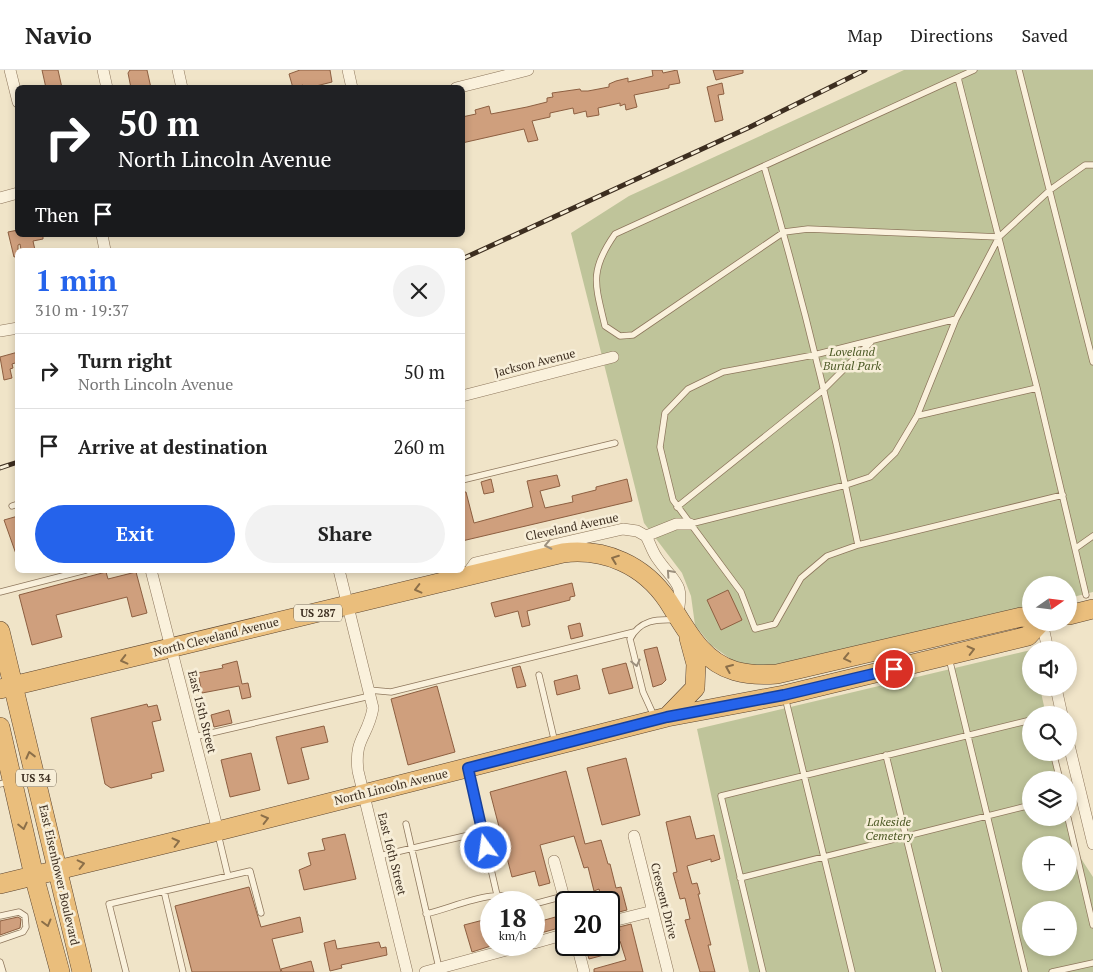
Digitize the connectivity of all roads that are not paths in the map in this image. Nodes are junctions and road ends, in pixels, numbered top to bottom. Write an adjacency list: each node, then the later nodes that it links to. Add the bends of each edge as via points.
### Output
1 (10, 70): 13 (street)
2 (103, 70): 9 (street)
3 (178, 70): 10 (street)
4 (348, 70): 11 (street)
5 (974, 70): 8 (lane)
6 (1019, 70): 16 (lane)
7 (522, 71): 12 (street)
8 (958, 78): 15 (lane); 20 (lane)
9 (107, 85)
10 (181, 85)
11 (351, 85)
12 (465, 86)
13 (15, 90)
14 (1093, 165): 16 (lane, via 1085,165)
15 (764, 166): 19 (lane); 19 (lane, via 615,234 599,259 595,285 605,326 620,336 633,334)
16 (1050, 190): 20 (lane); 27 (lane)
17 (15, 194): 18 (street)
18 (0, 198)
19 (784, 232): 20 (lane, via 808,229); 25 (lane)
20 (999, 237): 21 (lane); 28 (lane)
21 (956, 319): 24 (lane); 31 (lane)
22 (15, 328): 23 (street)
23 (0, 331)
24 (873, 340): 25 (lane); 29 (lane)
25 (814, 355): 29 (lane); 36 (lane, via 723,372 688,389 665,413 660,447 673,500)
26 (613, 357): 30 (street, Jackson Avenue)
27 (1093, 362)
28 (1037, 388): 31 (lane); 35 (lane)
29 (823, 390): 34 (lane); 36 (lane)
30 (465, 395)
31 (917, 416): 34 (lane, via 895,453 870,477)
32 (615, 443): 33 (lane)
33 (465, 479)
34 (846, 486): 37 (lane); 40 (lane)
35 (1063, 495): 40 (lane); 41 (lane)
36 (678, 507): 37 (lane)
37 (690, 524): 38 (street, via 676,524); 40 (lane, via 741,592 755,630 776,624 801,578 827,556)
38 (646, 536): 45 (street, Cleveland Avenue, one-way to 45, via 623,529 546,545 475,563); 51 (street, one-way to 38, via 680,588 657,558)
39 (1093, 536): 41 (lane)
40 (858, 545)
41 (1076, 548): 47 (lane)
42 (74, 573): 46 (lane)
43 (152, 573): 55 (street, East 15th Street)
44 (340, 573): 48 (street, East 16th Street)
45 (465, 577): 48 (highway, North Cleveland Avenue / US 287, one-way to 48); 51 (highway, North Cleveland Avenue / US 287, one-way to 45, via 648,577 614,557 593,552 563,553)
46 (0, 592)
47 (1089, 602): 49 (highway)
48 (348, 606): 55 (highway, North Cleveland Avenue / US 287); 59 (street, East 16th Street)
49 (1078, 609)
50 (1022, 617): 51 (highway, North Cleveland Avenue / US 287, one-way to 51, via 777,674 756,675 734,671 710,658)
51 (682, 624): 54 (lane, via 662,619 646,622); 61 (highway, via 696,664 695,688)
52 (1033, 631): 56 (highway, North Lincoln Avenue, one-way to 52, via 1028,636)
53 (0, 632): 58 (highway, East Eisenhower Boulevard / US 34)
54 (634, 632): 59 (lane, via 391,692); 61 (lane, one-way to 61, via 630,639 643,692)
55 (171, 648): 58 (highway, North Cleveland Avenue / US 287, one-way to 58); 65 (street, East 15th Street)
56 (949, 656): 60 (highway, North Lincoln Avenue); 64 (lane)
57 (539, 675): 66 (lane)
58 (7, 688): 86 (highway, East Eisenhower Boulevard / US 34, one-way to 58)
59 (370, 693): 65 (lane); 71 (street, East 16th Street, via 371,720 356,753)
60 (784, 695): 61 (highway, North Lincoln Avenue); 69 (lane)
61 (661, 718): 66 (highway, North Lincoln Avenue)
62 (1022, 722): 64 (lane)
63 (0, 727): 70 (highway, East Eisenhower Boulevard / US 34)
64 (968, 736): 67 (lane); 74 (lane)
65 (194, 737): 77 (street, East 15th Street)
66 (556, 745): 68 (highway, North Lincoln Avenue)
67 (886, 756): 69 (lane); 80 (lane)
68 (468, 768): 71 (highway, North Lincoln Avenue); 78 (lane)
69 (804, 775): 84 (lane); 89 (lane, via 721,796)
70 (6, 782): 87 (highway, East Eisenhower Boulevard / US 34, one-way to 87)
71 (363, 794): 77 (highway, North Lincoln Avenue, one-way to 71); 83 (street, East 16th Street)
72 (1077, 802): 81 (street)
73 (1022, 807): 74 (lane)
74 (987, 816): 80 (lane); 119 (lane)
75 (406, 824): 82 (lane)
76 (1070, 826): 100 (lane)
77 (218, 831): 86 (highway, North Lincoln Avenue, one-way to 77); 88 (lane)
78 (482, 832): 82 (lane); 92 (lane)
79 (634, 836): 95 (street, Crescent Drive)
80 (906, 836): 84 (lane); 118 (lane)
81 (1093, 844)
82 (411, 848): 83 (lane); 97 (lane)
83 (379, 856): 112 (street, East 16th Street)
84 (824, 857): 89 (lane); 117 (lane)
85 (554, 861): 93 (street)
86 (58, 870): 87 (highway, North Lincoln Avenue); 109 (highway, East Eisenhower Boulevard / US 34)
87 (34, 876): 90 (highway, North Lincoln Avenue); 107 (highway, East Eisenhower Boulevard / US 34, one-way to 107)
88 (228, 876): 91 (lane); 96 (lane, via 250,871)
89 (740, 878): 116 (lane)
90 (0, 884)
91 (164, 891): 110 (lane, via 109,904); 111 (lane)
92 (496, 891)
93 (562, 891)
94 (480, 900): 97 (lane)
95 (653, 910): 99 (street); 115 (street, Crescent Drive)
96 (261, 913)
97 (426, 914): 106 (lane)
98 (0, 916): 101 (lane, via 19,912 24,916 26,925 23,932)
99 (620, 919)
100 (1093, 925)
101 (0, 940)
102 (484, 956): 106 (street)
103 (580, 956): 114 (street)
104 (0, 962): 108 (lane)
105 (1093, 962): 120 (lane)
106 (439, 968): 113 (street)
107 (57, 971)
108 (3, 972)
109 (82, 972)
110 (126, 972)
111 (183, 972)
112 (407, 972)
113 (425, 972)
114 (584, 972)
115 (668, 972)
116 (763, 972)
117 (852, 972)
118 (939, 972)
119 (1025, 972)
120 (1052, 972)

